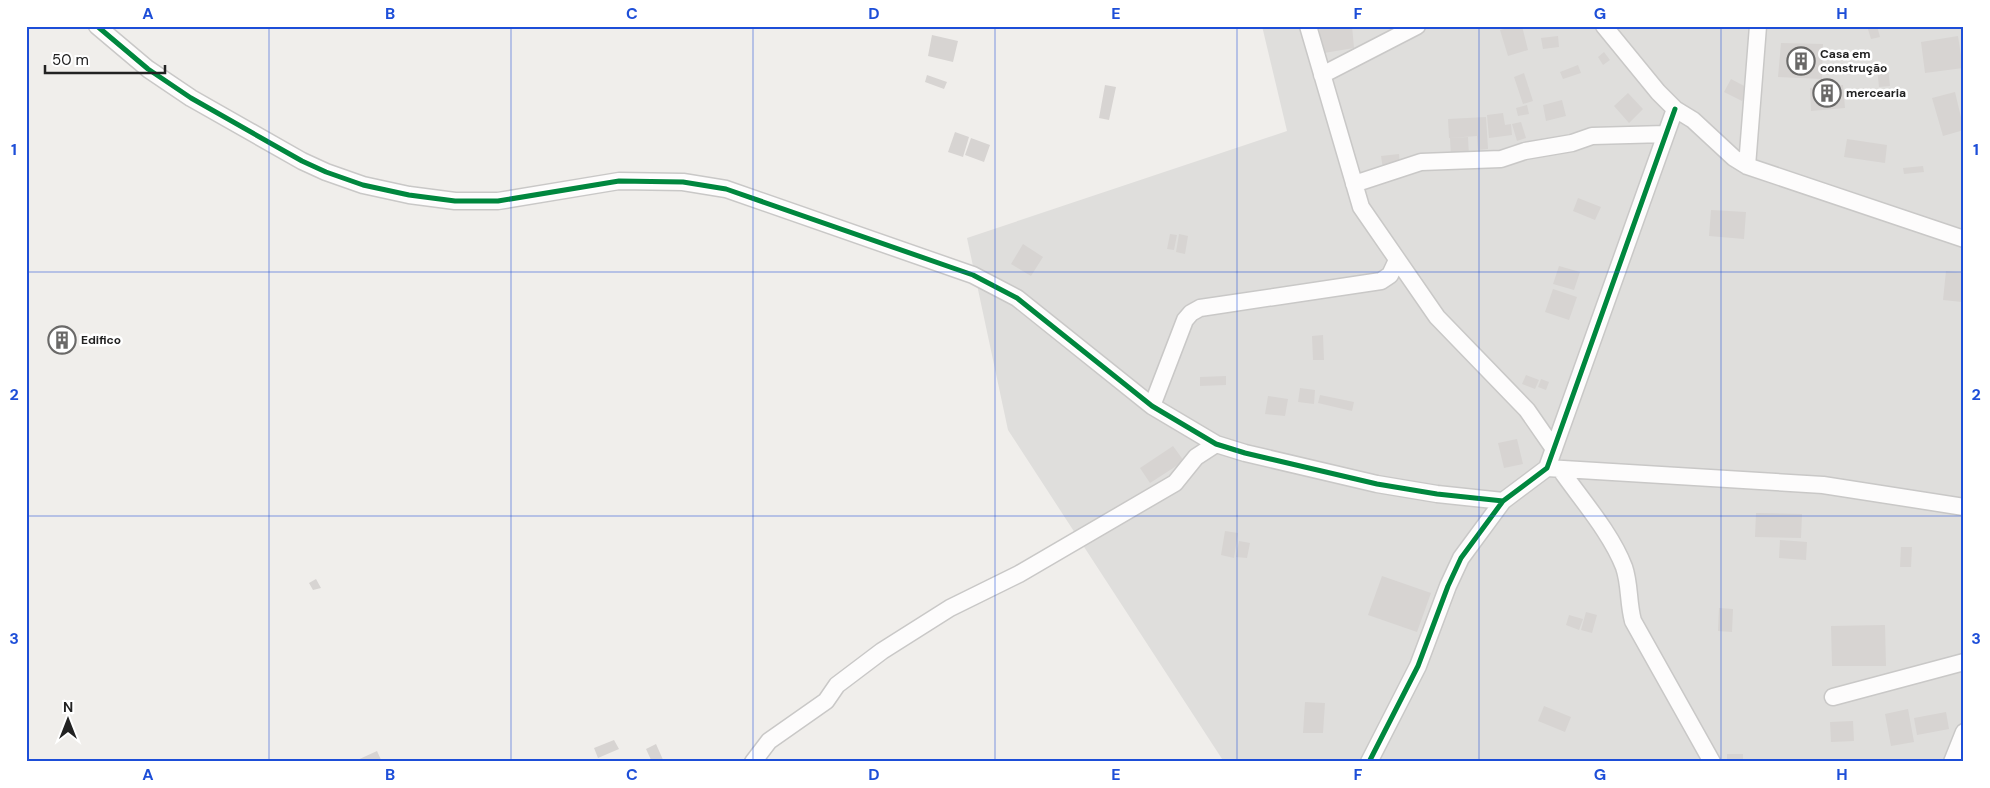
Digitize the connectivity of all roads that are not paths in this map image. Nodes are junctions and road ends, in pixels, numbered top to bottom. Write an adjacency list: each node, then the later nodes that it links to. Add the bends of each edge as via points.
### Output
1 (97, 26): 13 (street, via 148,69 191,98 302,161 363,185 446,200 489,201 618,181 683,182 726,189 940,263 973,275 1017,298)
2 (1308, 26): 6 (street)
3 (1417, 26): 6 (street)
4 (1604, 26): 7 (street)
5 (1758, 26): 9 (street)
6 (1322, 75): 10 (street)
7 (1675, 109): 8 (street); 9 (street, via 1693,120)
8 (1666, 134): 10 (street, via 1592,136 1501,159 1421,162); 15 (street)
9 (1747, 166): 11 (street)
10 (1354, 184): 12 (street, via 1361,207)
11 (1964, 240)
12 (1397, 260): 13 (street, via 1390,275 1381,281 1200,308 1190,313); 15 (street, via 1437,317 1527,410)
13 (1152, 406): 14 (street)
14 (1216, 444): 17 (street, via 1377,484); 22 (street, via 1196,457 1175,482 1019,574 950,608 882,651 837,686 826,701 769,741)
15 (1554, 449): 16 (street)
16 (1554, 469): 17 (street); 18 (street, via 1823,485); 24 (street, via 1612,544 1624,568 1633,621)
17 (1503, 501): 23 (street, via 1461,558 1418,666)
18 (1964, 507)
19 (1964, 662): 20 (street)
20 (1833, 697)
21 (1964, 732): 25 (street)
22 (753, 762)
23 (1369, 762)
24 (1712, 762)
25 (1952, 762)

